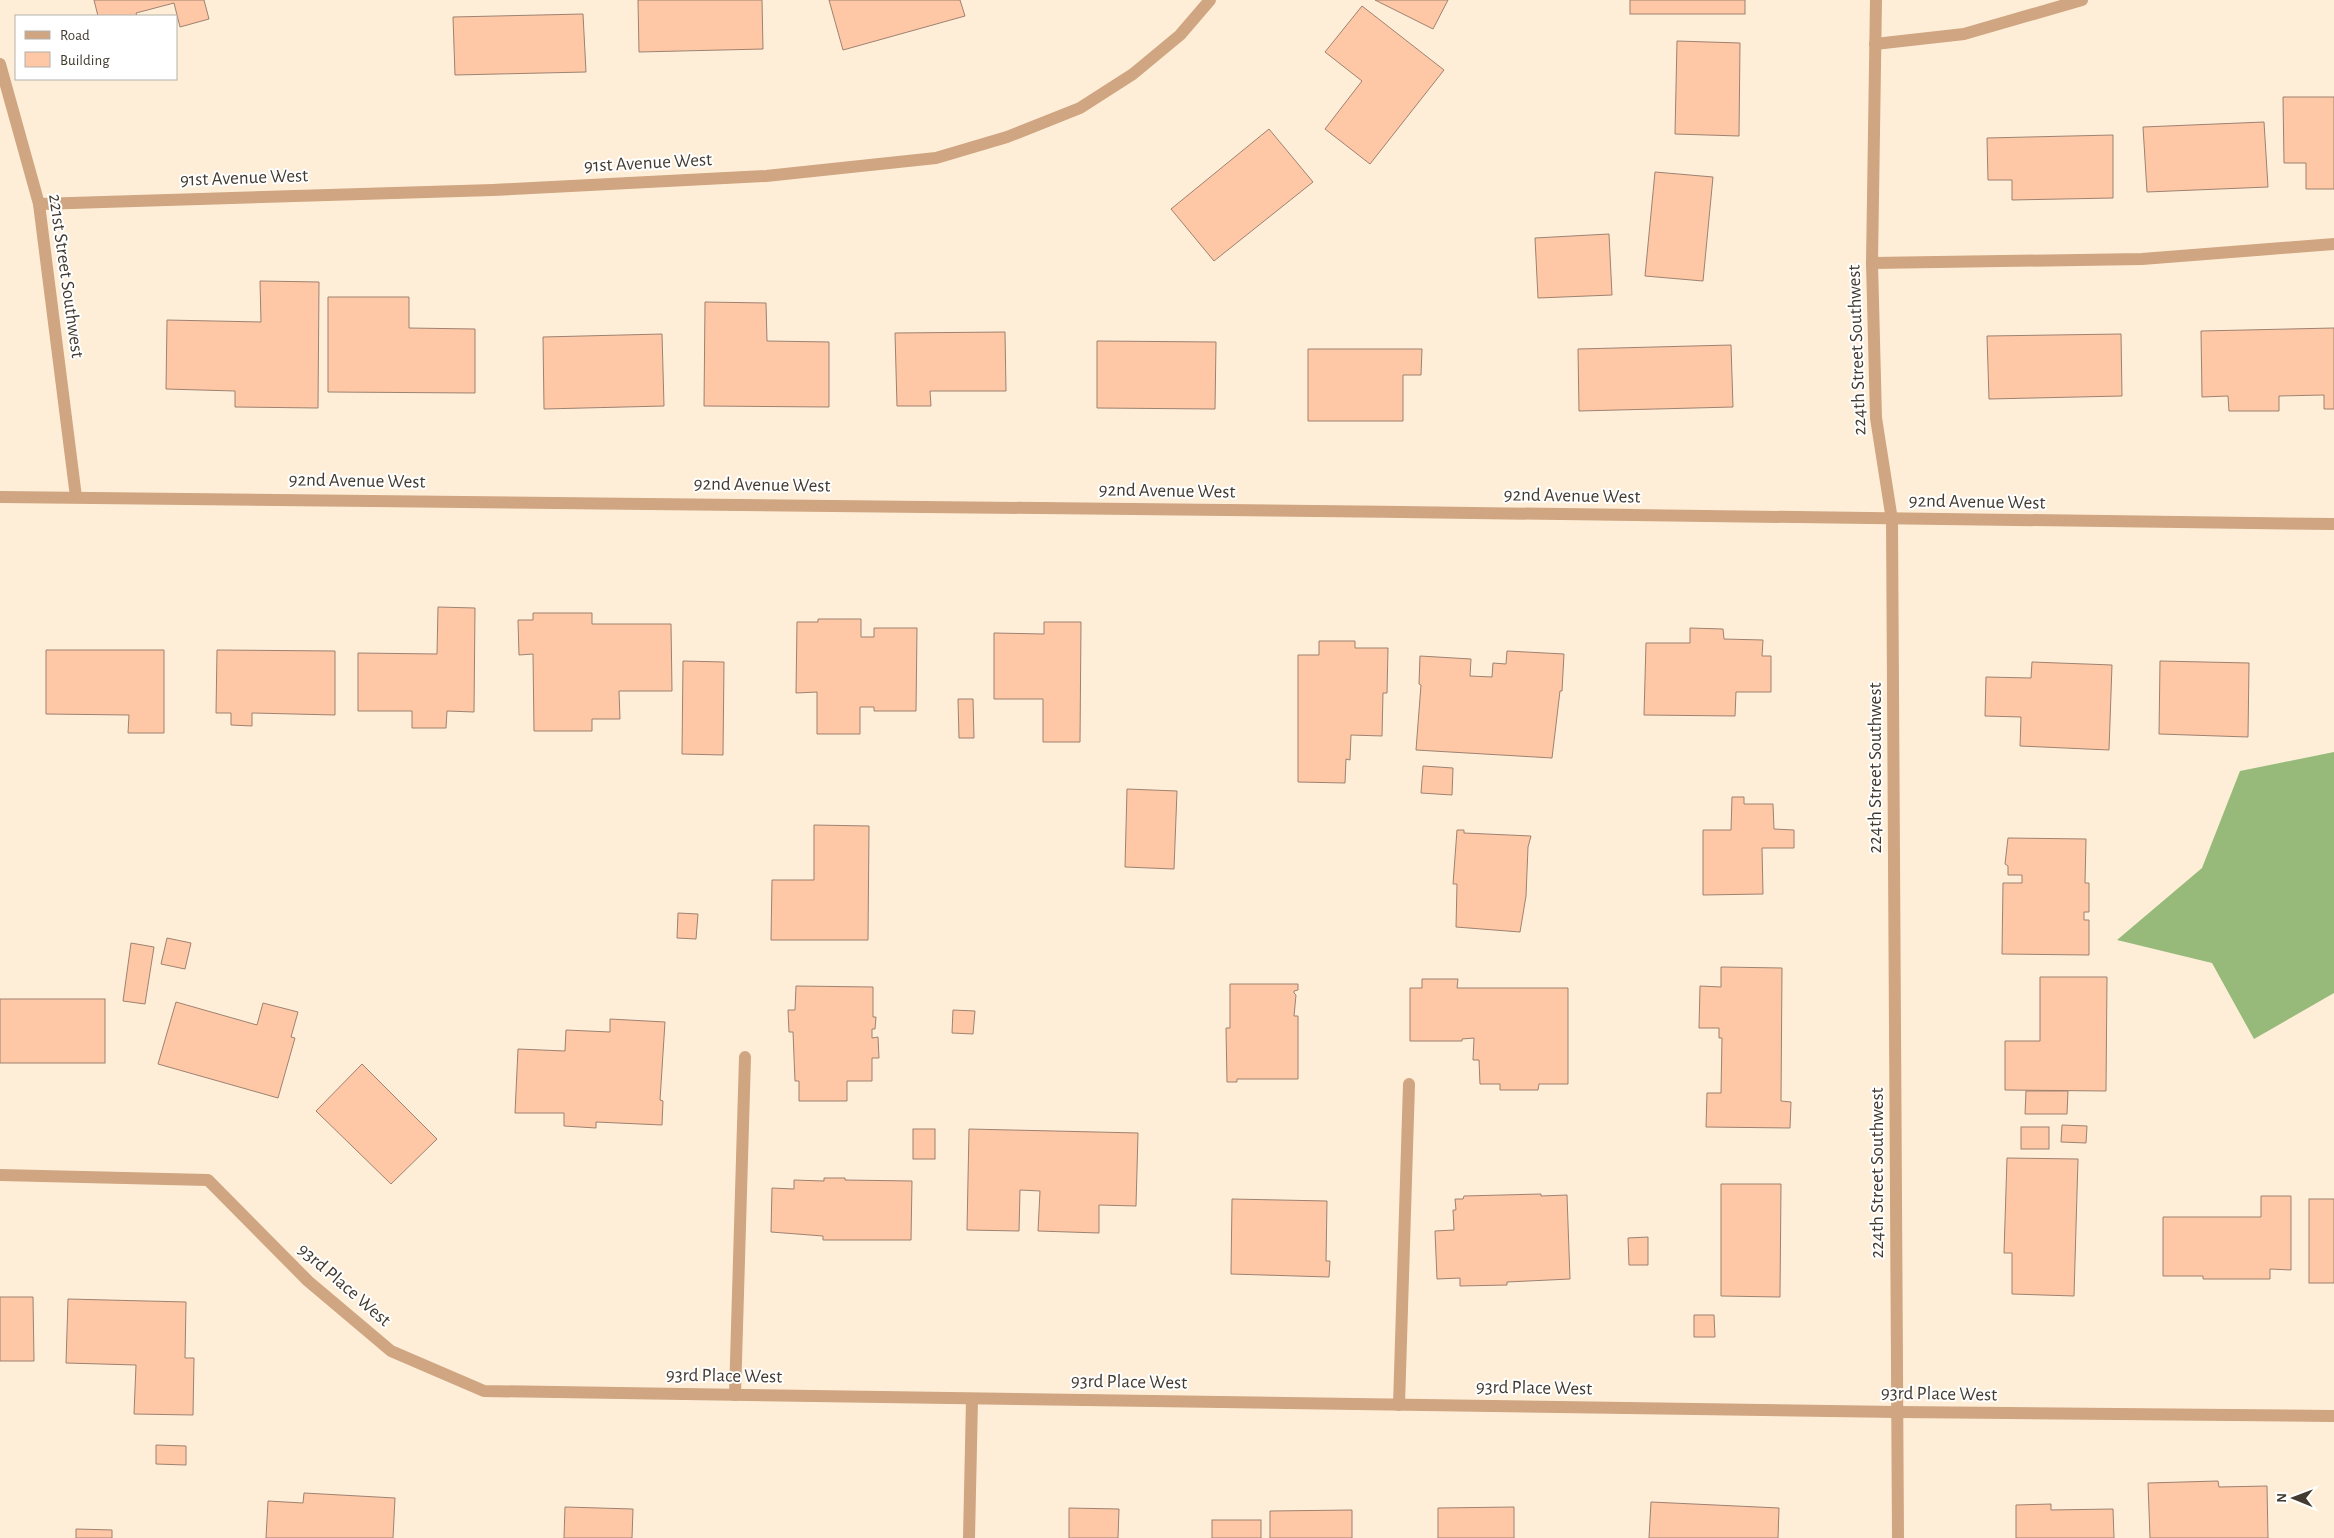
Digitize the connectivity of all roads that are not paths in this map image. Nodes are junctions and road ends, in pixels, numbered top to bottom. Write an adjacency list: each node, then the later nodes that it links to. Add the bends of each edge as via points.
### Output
1 (1210, 0): 6 (street, 91st Avenue West, via 1180,35 1133,74 1080,108 1007,137 936,158 766,176 493,190)
2 (1876, 0): 4 (street, 224th Street Southwest)
3 (2082, 0): 4 (street, via 1964,34)
4 (1875, 44): 8 (street, 224th Street Southwest)
5 (0, 64): 6 (street, 221st Street Southwest)
6 (39, 204): 10 (street, 221st Street Southwest)
7 (2334, 244): 8 (street, via 2142,259)
8 (1872, 263): 11 (street, 224th Street Southwest, via 1876,418)
9 (0, 497): 10 (street, 92nd Avenue West)
10 (76, 497): 11 (street, 92nd Avenue West)
11 (1892, 520): 12 (street, 92nd Avenue West); 19 (street, 224th Street Southwest)
12 (2334, 524)
13 (745, 1057): 16 (street)
14 (1409, 1084): 18 (street)
15 (0, 1175): 16 (street, 93rd Place West, via 208,1180 308,1281 392,1351 484,1391)
16 (735, 1395): 17 (street, 93rd Place West)
17 (972, 1398): 18 (street, 93rd Place West); 21 (street)
18 (1399, 1405): 19 (street, 93rd Place West)
19 (1898, 1412): 20 (street, 93rd Place West); 22 (street, 224th Street Southwest)
20 (2334, 1416)
21 (969, 1538)
22 (1898, 1538)

